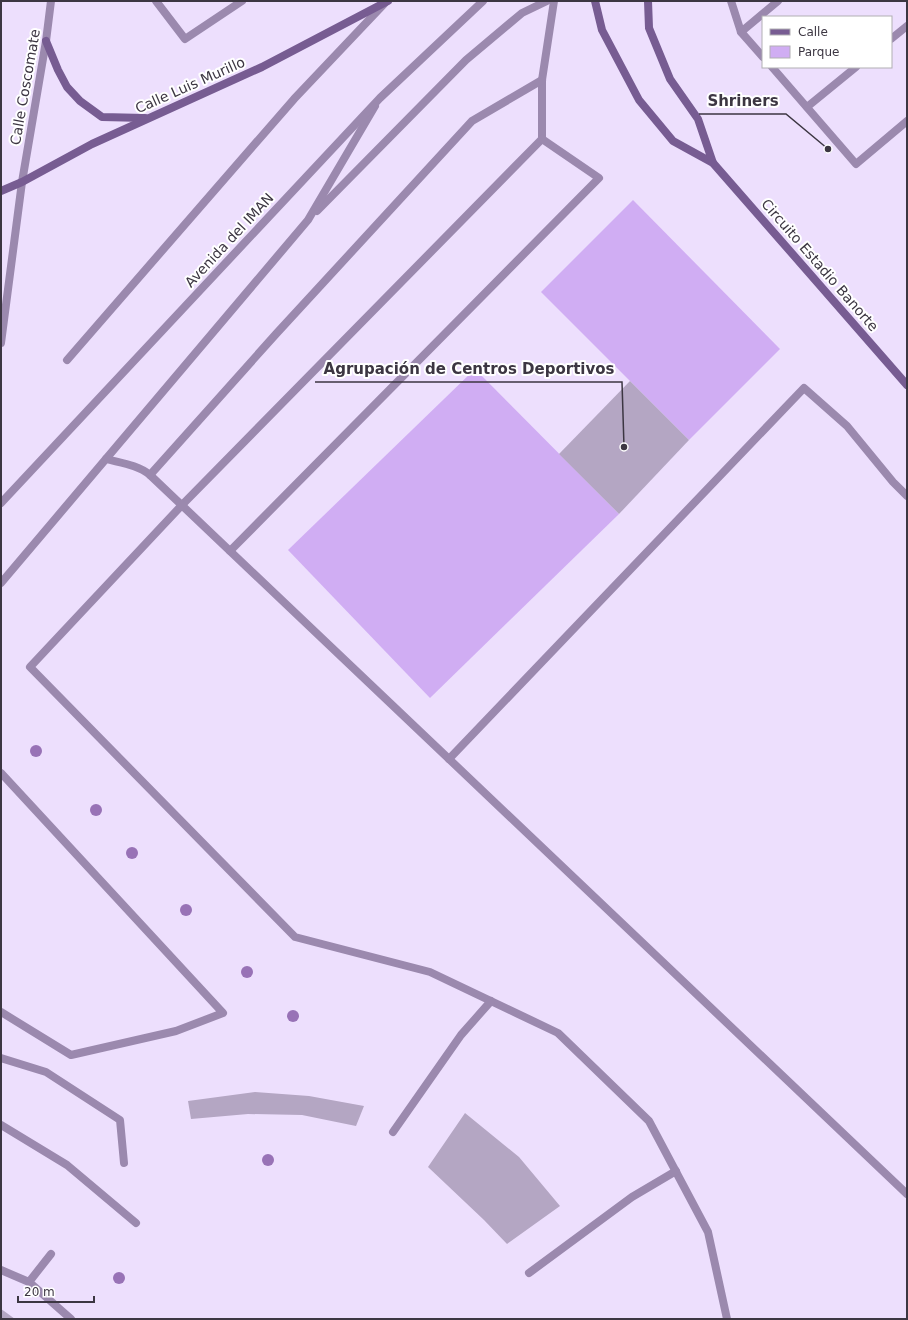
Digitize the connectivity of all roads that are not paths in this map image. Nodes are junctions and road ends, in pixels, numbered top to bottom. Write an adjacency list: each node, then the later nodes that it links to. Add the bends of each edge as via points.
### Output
1 (51, 1): 15 (street, Calle Coscomate)
2 (156, 1): 3 (street, via 185,38)
3 (242, 1)
4 (483, 1): 20 (street, Avenida del IMAN)
5 (547, 1): 28 (street, via 522,13 466,60)
6 (554, 1): 19 (street)
7 (595, 1): 25 (main road, via 602,30 639,100 673,141)
8 (648, 1): 25 (main road, via 649,28 670,80 698,119)
9 (730, 1): 13 (street)
10 (778, 1): 13 (street)
11 (386, 2): 22 (main road, Calle Luis Murillo, via 262,67); 30 (street, via 294,99)
12 (907, 26): 14 (street)
13 (741, 32): 16 (street)
14 (892, 38)
15 (46, 41): 22 (main road, via 67,87 80,101 102,116); 26 (street, Calle Coscomate)
16 (762, 56)
17 (773, 68): 21 (street)
18 (855, 68): 21 (street)
19 (542, 80): 24 (street); 33 (street, via 472,121)
20 (380, 98): 28 (street); 35 (street, Avenida del IMAN)
21 (807, 107): 23 (street, via 856,164)
22 (148, 118): 26 (main road, Calle Luis Murillo, via 92,144)
23 (907, 121)
24 (542, 139): 36 (street); 37 (street, via 599,178)
25 (713, 163): 31 (main road, Circuito Estadio Banorte)
26 (22, 182): 27 (main road, Calle Luis Murillo); 29 (street, Calle Coscomate)
27 (1, 191)
28 (308, 220): 32 (street)
29 (1, 343)
30 (67, 360)
31 (907, 385)
32 (106, 459): 33 (street, via 131,465); 38 (street)
33 (150, 475): 36 (street)
34 (907, 496): 39 (street, via 847,426 804,388)
35 (1, 503)
36 (182, 505): 37 (street); 41 (street, via 30,667 295,936 430,972)
37 (230, 551): 39 (street)
38 (1, 583)
39 (449, 759): 48 (street)
40 (1, 773): 42 (street, via 223,1013 176,1031 71,1055)
41 (491, 1001): 45 (street, via 461,1035); 47 (street, via 558,1033 649,1121)
42 (1, 1012)
43 (1, 1058): 46 (street, via 46,1072 120,1120)
44 (1, 1125): 49 (street, via 67,1164)
45 (393, 1132)
46 (124, 1163)
47 (676, 1171): 52 (street, via 632,1197); 55 (street, via 708,1232)
48 (907, 1194)
49 (136, 1223)
50 (51, 1254): 53 (street)
51 (1, 1270): 53 (street)
52 (529, 1273)
53 (29, 1282): 54 (street)
54 (71, 1319)
55 (727, 1319)

